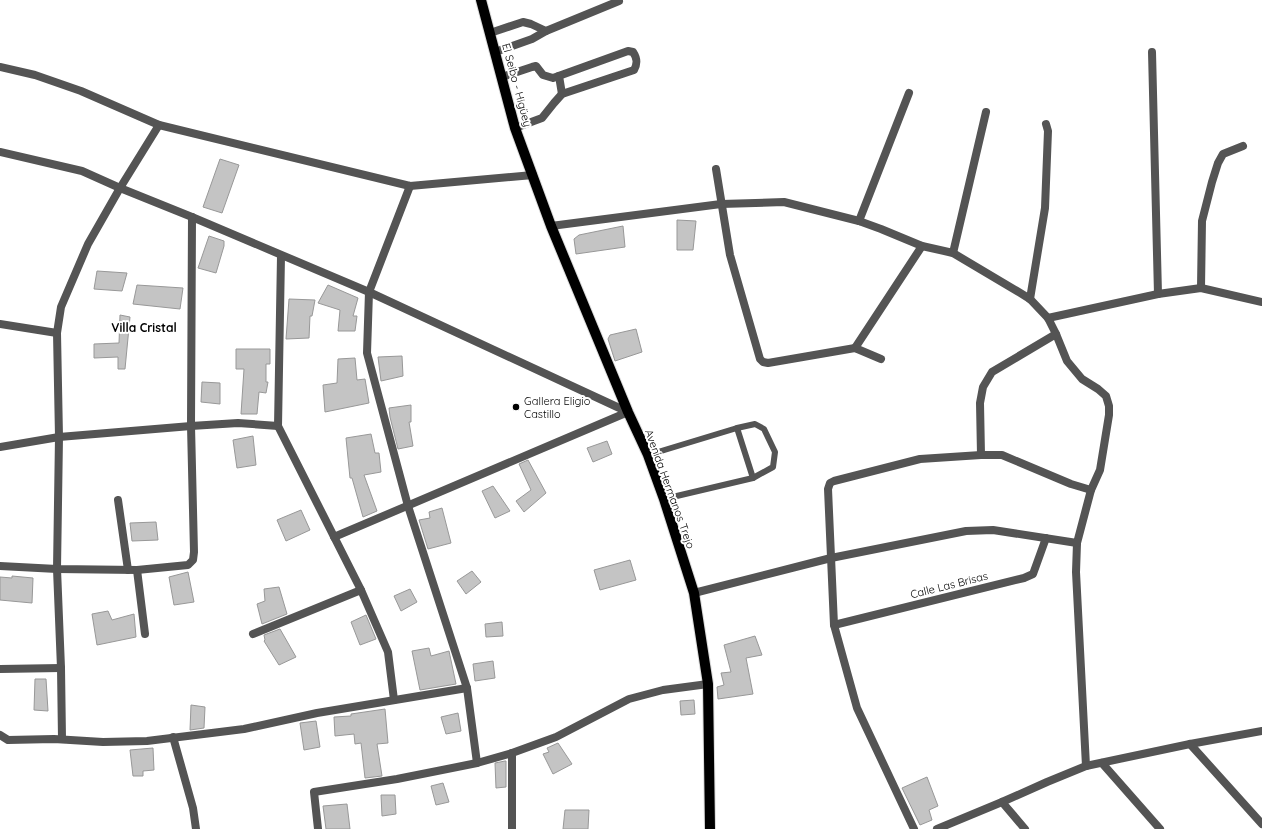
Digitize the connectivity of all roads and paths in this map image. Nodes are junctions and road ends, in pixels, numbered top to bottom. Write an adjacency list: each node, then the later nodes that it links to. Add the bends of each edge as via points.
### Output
1 (481, 0): 4 (main road, El Seibo - Higüey)
2 (619, 1): 3 (street)
3 (546, 31): 4 (street, via 523,22); 5 (street, via 532,39)
4 (490, 33): 5 (main road, El Seibo - Higüey)
5 (495, 52): 9 (main road, El Seibo - Higüey)
6 (1152, 52): 31 (street)
7 (0, 67): 14 (street, via 35,75 81,91)
8 (559, 76): 9 (street, via 552,78 543,75 536,66 532,66); 11 (street); 11 (street, via 628,51 633,52 636,57 637,65 634,70)
9 (502, 77): 15 (main road, El Seibo - Higüey)
10 (909, 93): 24 (street)
11 (562, 94): 15 (street, via 542,118)
12 (986, 112): 27 (street)
13 (1046, 124): 32 (street, via 1048,131 1045,208)
14 (159, 125): 20 (street); 21 (street)
15 (515, 128): 19 (main road, El Seibo - Higüey)
16 (1243, 146): 29 (street, via 1223,154 1212,182 1202,221)
17 (0, 152): 21 (street, via 82,170)
18 (716, 169): 22 (street)
19 (533, 175): 20 (street); 25 (main road, Avenida Hermanos Trejo)
20 (410, 186): 30 (street)
21 (120, 188): 23 (street); 36 (street, via 85,251 61,307)
22 (721, 204): 24 (street, via 784,202); 25 (street); 38 (street, via 730,255 760,359 768,363)
23 (192, 217): 28 (street); 41 (street)
24 (859, 221): 26 (street)
25 (551, 226): 40 (main road, Avenida Hermanos Trejo)
26 (922, 246): 27 (street); 38 (street)
27 (953, 253): 32 (street)
28 (281, 256): 30 (street); 42 (street)
29 (1201, 288): 31 (street); 33 (street)
30 (369, 292): 40 (street); 52 (street, via 368,353)
31 (1158, 294): 34 (street)
32 (1030, 299): 34 (street)
33 (1262, 302)
34 (1048, 318): 37 (street)
35 (0, 324): 36 (street)
36 (57, 333): 44 (street)
37 (1056, 334): 47 (street, via 992,372 983,387 980,403); 49 (street, via 1067,361 1082,380 1106,396 1109,406 1100,470)
38 (855, 348): 39 (street)
39 (880, 359)
40 (628, 412): 46 (main road, Avenida Hermanos Trejo); 52 (street)
41 (191, 426): 42 (street, via 238,423); 44 (street); 60 (street, via 193,560 188,565)
42 (278, 426): 53 (street)
43 (737, 428): 46 (lane); 48 (lane); 48 (lane, via 755,424 764,429 775,452 773,467)
44 (59, 437): 45 (street); 58 (street)
45 (0, 447)
46 (648, 455): 50 (main road, Avenida Hermanos Trejo)
47 (981, 455): 49 (street, via 1002,455); 56 (street, via 920,459 834,480 828,489)
48 (753, 478): 50 (lane)
49 (1091, 490): 55 (street)
50 (664, 499): 62 (main road, Avenida Hermanos Trejo)
51 (118, 500): 59 (street)
52 (408, 506): 53 (street); 69 (street)
53 (334, 537): 61 (street)
54 (1046, 538): 55 (street); 56 (street, via 994,530 966,531); 63 (street, Calle Las Brisas, via 1033,574 1024,578)
55 (1077, 543): 79 (street, via 1076,572)
56 (831, 558): 62 (street); 63 (street)
57 (0, 566): 58 (street)
58 (58, 570): 59 (street); 66 (street)
59 (128, 570): 60 (street)
60 (137, 570): 64 (street)
61 (361, 590): 65 (street); 70 (street, via 388,652)
62 (694, 593): 68 (main road, Avenida Hermanos Trejo)
63 (834, 625): 86 (street, via 857,708)
64 (145, 634)
65 (253, 634)
66 (61, 668): 67 (street); 74 (street)
67 (0, 669)
68 (708, 684): 76 (street, via 663,690 629,699 556,737); 85 (main road, Avenida Hermanos Trejo)
69 (467, 688): 70 (street); 77 (street)
70 (394, 700): 73 (street, via 317,713 244,730)
71 (1262, 731): 75 (street)
72 (0, 735): 74 (street, via 8,740)
73 (173, 737): 74 (street, via 110,742); 82 (street, via 193,808)
74 (62, 739)
75 (1190, 744): 78 (street); 81 (street)
76 (512, 753): 77 (street); 84 (street)
77 (477, 763): 83 (street, via 314,792)
78 (1102, 763): 79 (street); 89 (street)
79 (1086, 766): 80 (street)
80 (1002, 802): 87 (street); 88 (street)
81 (1262, 824)
82 (196, 829)
83 (318, 829)
84 (512, 829)
85 (710, 829)
86 (914, 829)
87 (937, 829)
88 (1026, 829)
89 (1160, 829)

